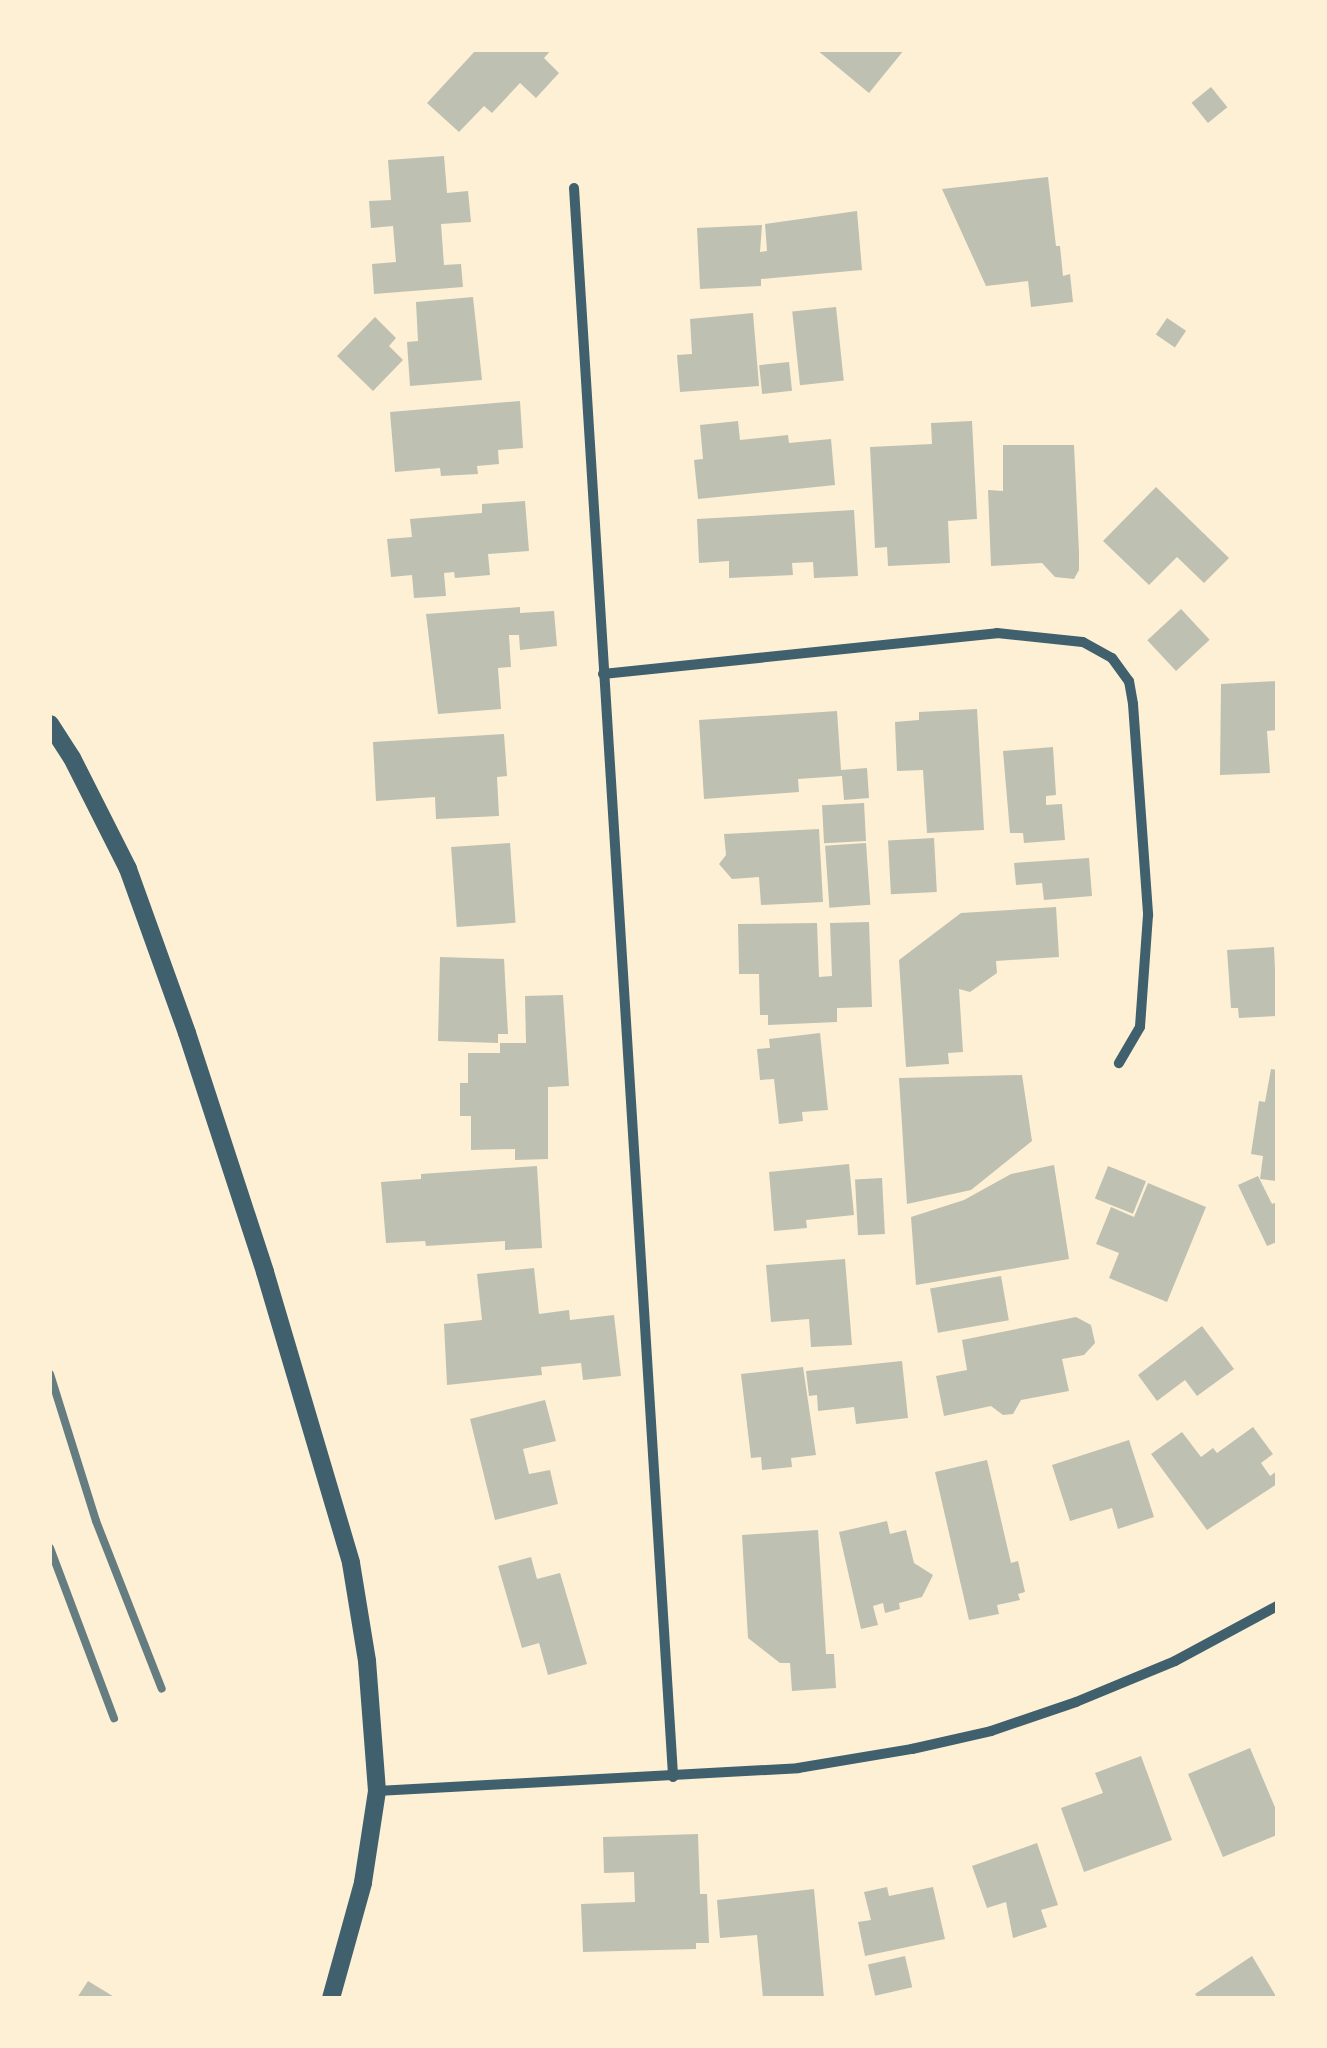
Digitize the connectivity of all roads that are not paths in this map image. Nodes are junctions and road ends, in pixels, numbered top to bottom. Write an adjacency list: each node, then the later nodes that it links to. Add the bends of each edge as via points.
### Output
1 (574, 188): 2 (street)
2 (603, 674): 4 (street, via 997,633 1083,642 1112,658 1129,680 1134,704 1148,915 1140,1027); 6 (street)
3 (50, 724): 7 (street, via 128,869 265,1272 350,1563 367,1661)
4 (1119, 1063)
5 (1277, 1606): 6 (street, via 1174,1662 991,1731 798,1768)
6 (673, 1778): 7 (street)
7 (377, 1791): 8 (street, via 363,1883)
8 (331, 1998)

